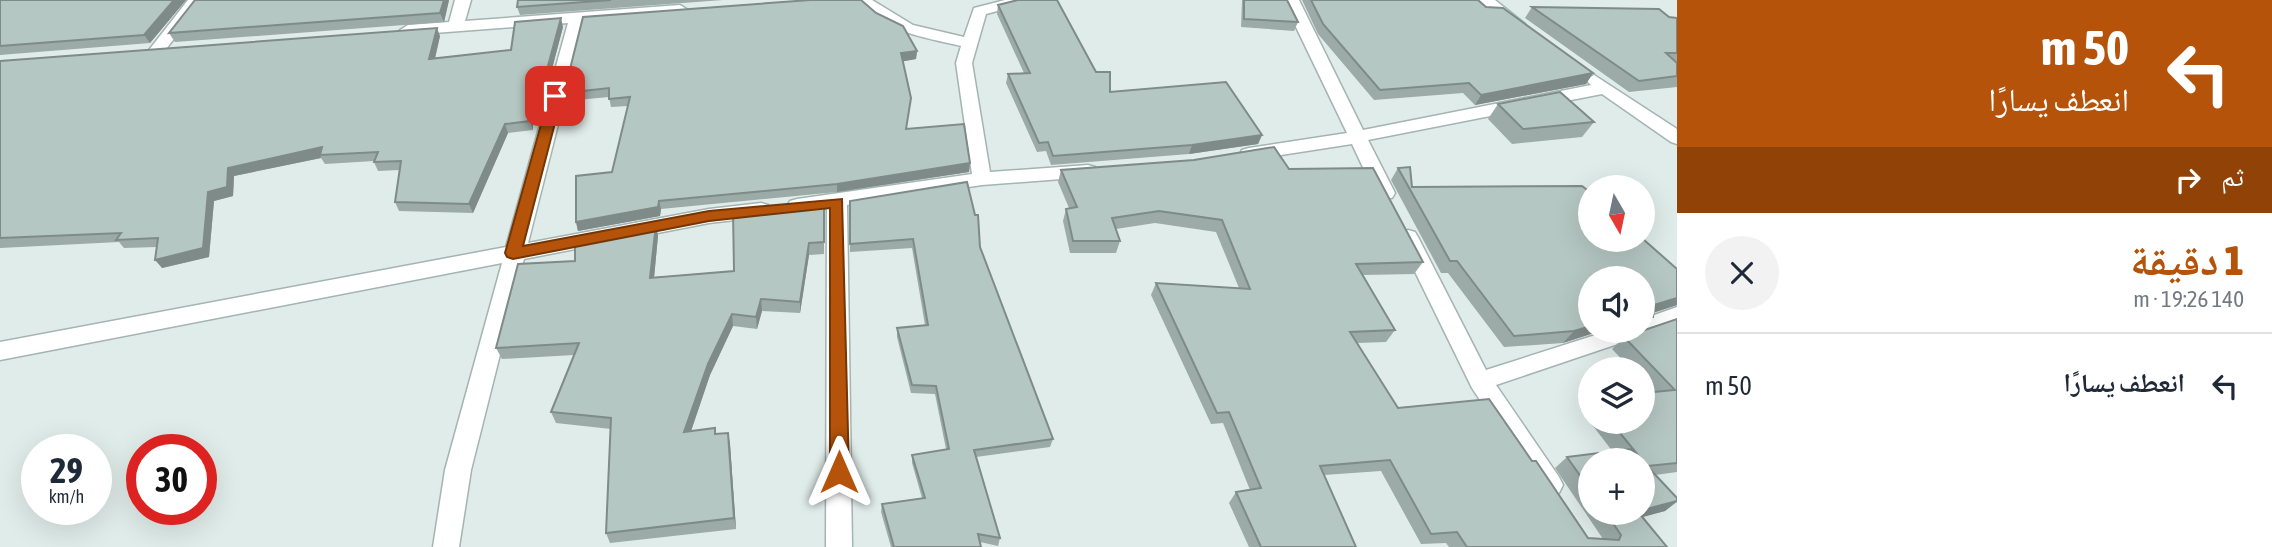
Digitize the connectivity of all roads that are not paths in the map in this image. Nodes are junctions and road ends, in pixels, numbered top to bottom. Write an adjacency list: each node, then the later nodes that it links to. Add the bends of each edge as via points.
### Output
1 (197, 0): 13 (street, via 150,51)
2 (463, 0): 9 (street)
3 (862, 0): 12 (street, via 908,29)
4 (1023, 0): 12 (street, via 979,11)
5 (1291, 0): 16 (street)
6 (1485, 0): 11 (street)
7 (696, 9): 8 (street)
8 (577, 17): 9 (street); 22 (street)
9 (455, 27): 10 (street)
10 (387, 32)
11 (1528, 32)
12 (970, 43): 20 (street, via 964,64)
13 (184, 48)
14 (1583, 72): 15 (street)
15 (1604, 88): 16 (street); 17 (street)
16 (1356, 137): 18 (street); 27 (street)
17 (1677, 138)
18 (1228, 157)
19 (1106, 169): 20 (street)
20 (982, 178): 21 (street)
21 (837, 202): 22 (street, via 709,216); 30 (street)
22 (513, 253): 26 (street); 29 (street, via 458,470)
23 (1677, 315): 24 (street)
24 (1655, 323)
25 (1598, 343): 27 (street)
26 (0, 351)
27 (1480, 381): 28 (street)
28 (1562, 503)
29 (446, 547)
30 (839, 547)

